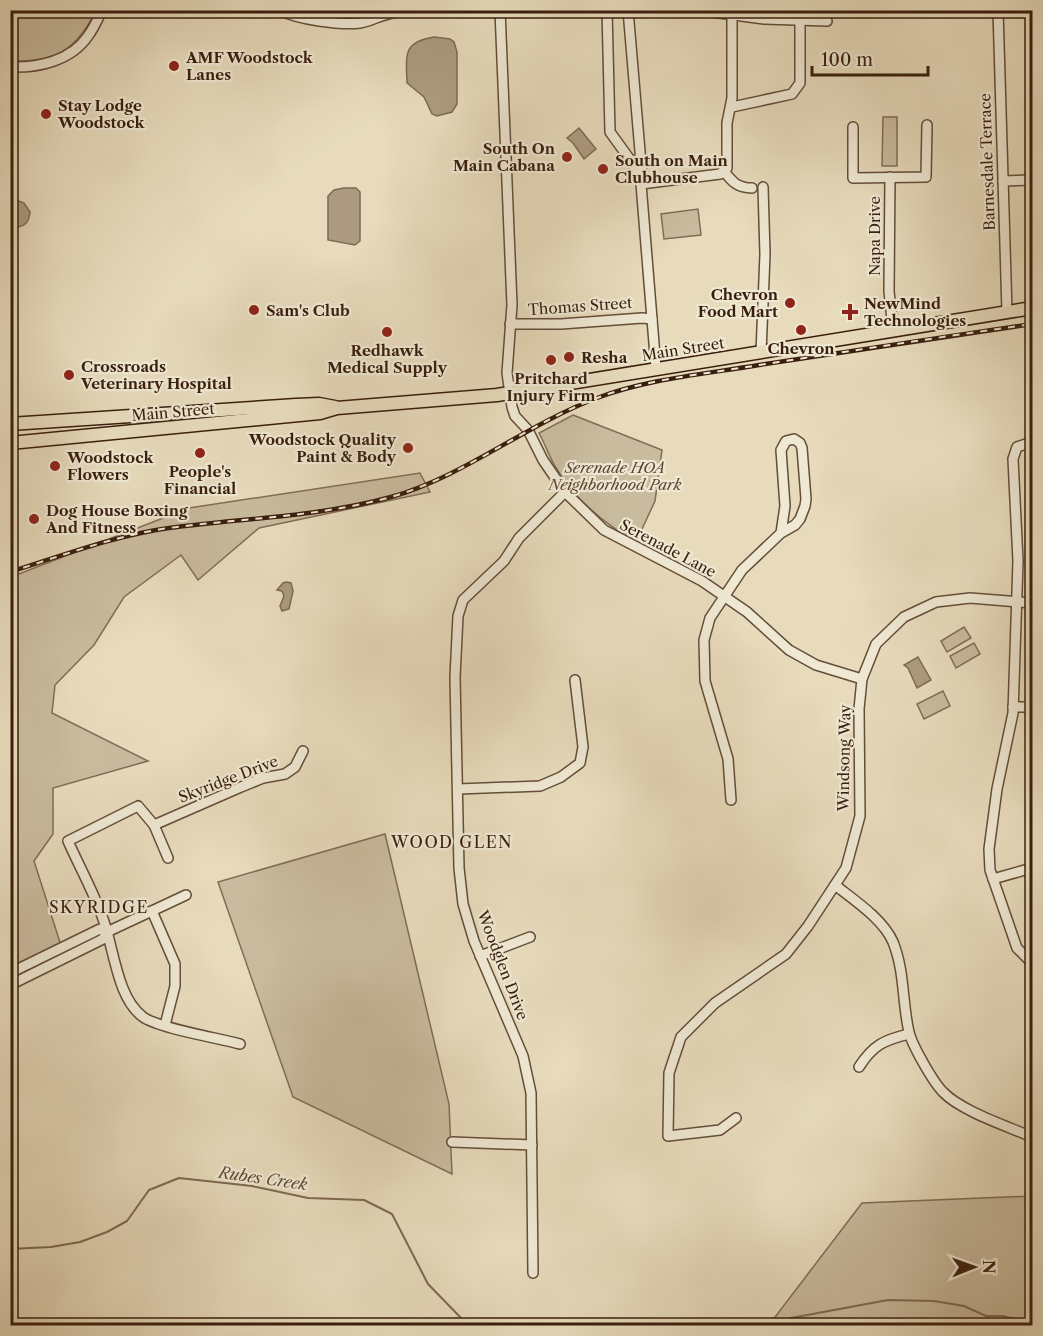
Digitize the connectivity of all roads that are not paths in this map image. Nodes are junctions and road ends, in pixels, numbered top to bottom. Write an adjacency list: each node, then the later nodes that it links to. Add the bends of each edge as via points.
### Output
1 (102, 10): 13 (street, via 87,38 68,54 49,64)
2 (280, 10): 9 (street, via 344,23 362,22)
3 (421, 10): 9 (street)
4 (500, 10): 27 (street, Serenade Lane)
5 (607, 10): 21 (street, via 610,132)
6 (628, 10): 21 (street)
7 (697, 10): 10 (street)
8 (998, 10): 20 (street, Barnesdale Terrace)
9 (382, 13)
10 (732, 13): 11 (street); 14 (street)
11 (800, 20): 12 (street); 14 (street, via 800,83 792,94)
12 (827, 21)
13 (10, 67)
14 (732, 106): 17 (street)
15 (927, 125): 18 (street, via 926,177)
16 (853, 127): 18 (street, via 853,178)
17 (724, 171): 21 (street); 23 (street, via 740,187)
18 (890, 177): 28 (street, Napa Drive, via 889,291)
19 (1032, 180): 20 (street)
20 (1003, 181): 25 (street, Barnesdale Terrace)
21 (641, 182): 26 (street)
22 (763, 187): 29 (street)
23 (752, 188)
24 (1032, 308): 25 (main road, Main Street)
25 (1007, 312): 28 (main road, Main Street)
26 (652, 319): 27 (street, Thomas Street); 30 (street)
27 (510, 324): 31 (street, Serenade Lane)
28 (893, 330): 29 (main road, Main Street)
29 (761, 353): 30 (main road, Main Street)
30 (656, 368): 31 (main road, Main Street)
31 (510, 392): 32 (main road, Main Street); 36 (street, Serenade Lane, via 515,416 528,430)
32 (336, 408): 33 (main road, Main Street, via 319,404); 34 (main road, Main Street, via 320,413)
33 (10, 424)
34 (10, 442)
35 (1032, 442): 39 (street, via 1017,447 1012,459 1018,561)
36 (565, 492): 38 (street, Serenade Lane, via 604,530); 46 (street, Woodglen Drive, via 519,538 504,561 463,600 458,616 456,677)
37 (781, 533): 37 (street, via 795,525 805,506 802,448 794,439 786,441 781,450 785,506); 38 (street, via 752,559)
38 (724, 595): 41 (street, Serenade Lane, via 789,650 816,664); 47 (street, via 706,629 703,668 728,759)
39 (1016, 601): 40 (street, Windsong Way); 41 (street, Windsong Way, via 970,598 936,602 904,617 876,644); 43 (street)
40 (1032, 603)
41 (862, 679): 52 (street, Windsong Way, via 860,816 846,868)
42 (575, 680): 46 (street, via 583,747 580,763 540,786)
43 (1013, 707): 44 (street); 51 (street, via 990,849)
44 (1032, 707)
45 (303, 751): 48 (street, Skyridge Drive, via 295,767 285,774 256,781)
46 (458, 789): 57 (street, Woodglen Drive, via 462,895)
47 (731, 800)
48 (154, 825): 49 (street); 55 (street, via 138,806 68,841)
49 (168, 858)
50 (1032, 868): 51 (street)
51 (993, 879): 58 (street, via 1017,948)
52 (835, 885): 62 (street, via 870,912 892,940 902,970); 65 (street, Windsong Way, via 786,954 715,1003 681,1037 669,1073 668,1136 720,1130)
53 (186, 895): 54 (street)
54 (152, 911): 55 (street); 61 (street, via 175,964 175,986)
55 (107, 932): 59 (street, via 100,929); 60 (street, via 103,939); 61 (street, via 126,995 135,1010 144,1018)
56 (530, 937): 57 (street)
57 (480, 956): 68 (street, Woodglen Drive, via 523,1056 531,1094)
58 (1032, 963)
59 (10, 973)
60 (10, 985)
61 (165, 1025): 63 (street)
62 (909, 1034): 64 (street, via 870,1050); 66 (street, via 943,1092 974,1112)
63 (240, 1044)
64 (859, 1067)
65 (736, 1118)
66 (1032, 1137)
67 (452, 1142): 68 (street)
68 (532, 1145): 69 (street, Woodglen Drive)
69 (533, 1273)

